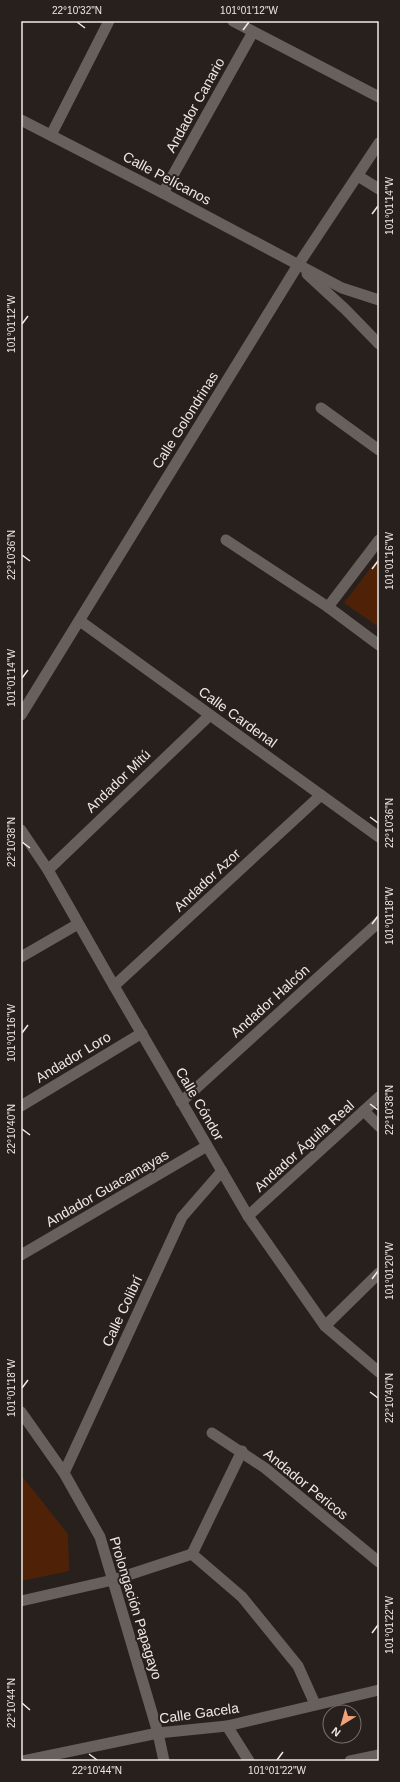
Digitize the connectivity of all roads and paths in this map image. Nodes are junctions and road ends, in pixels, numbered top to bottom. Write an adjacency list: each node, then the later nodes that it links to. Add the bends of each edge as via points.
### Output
1 (109, 21): 6 (street)
2 (233, 21): 3 (street)
3 (253, 32): 4 (street); 10 (street, Andador Canario)
4 (379, 97)
5 (21, 120): 6 (street, Calle Pelícanos)
6 (51, 135): 10 (street, Calle Pelícanos)
7 (379, 143): 8 (street, Calle Golondrinas)
8 (358, 176): 9 (street); 11 (street, Calle Golondrinas)
9 (379, 189)
10 (164, 193): 11 (street, Calle Pelícanos)
11 (298, 265): 12 (street, via 342,288); 13 (street); 19 (street, Calle Golondrinas)
12 (379, 300)
13 (379, 344)
14 (321, 408): 15 (street)
15 (379, 450)
16 (226, 540): 18 (street)
17 (379, 540): 18 (street)
18 (328, 607): 20 (street)
19 (80, 621): 21 (street, Calle Golondrinas); 22 (street, Calle Cardenal)
20 (379, 645)
21 (21, 715)
22 (210, 715): 23 (street, Calle Cardenal); 26 (street, Andador Mitú)
23 (322, 795): 25 (street, Calle Cardenal); 30 (street, Andador Azor)
24 (21, 830): 26 (street, Calle Cóndor)
25 (379, 837)
26 (48, 870): 28 (street, Calle Cóndor)
27 (379, 922): 33 (street, Andador Halcón)
28 (78, 924): 29 (street); 30 (street, Calle Cóndor)
29 (21, 958)
30 (114, 986): 31 (street, Calle Cóndor)
31 (142, 1033): 33 (street, Calle Cóndor); 34 (street, Andador Loro)
32 (379, 1098): 35 (street, Andador Águila Real)
33 (181, 1102): 37 (street, Calle Cóndor)
34 (21, 1106)
35 (364, 1111): 36 (street); 39 (street, Andador Águila Real)
36 (379, 1126)
37 (207, 1146): 38 (street, Calle Cóndor); 40 (street, Andador Guacamayas)
38 (222, 1171): 39 (street, Calle Cóndor); 48 (street, Calle Colibrí, via 182,1217)
39 (248, 1216): 42 (street, Calle Cóndor)
40 (21, 1254)
41 (379, 1273): 42 (street)
42 (325, 1326): 43 (street, Calle Cóndor)
43 (379, 1372)
44 (21, 1412): 45 (street, Prolongación Papagayo)
45 (24, 1424): 48 (street, Prolongación Papagayo)
46 (212, 1433): 47 (street, Andador Pericos)
47 (242, 1452): 49 (street); 50 (street, Andador Pericos)
48 (64, 1473): 51 (street, Prolongación Papagayo, via 100,1537)
49 (192, 1554): 51 (street); 54 (street, via 242,1597 298,1666)
50 (379, 1562)
51 (113, 1580): 52 (street); 56 (street, Prolongación Papagayo)
52 (21, 1601)
53 (379, 1690): 54 (street, Calle Gacela)
54 (316, 1704): 55 (street, Calle Gacela)
55 (227, 1726): 56 (street, Calle Gacela); 60 (street)
56 (158, 1733): 58 (street, Calle Gacela); 59 (street, Prolongación Papagayo)
57 (379, 1755): 61 (street)
58 (23, 1761)
59 (164, 1761)
60 (249, 1761)
61 (350, 1761)

